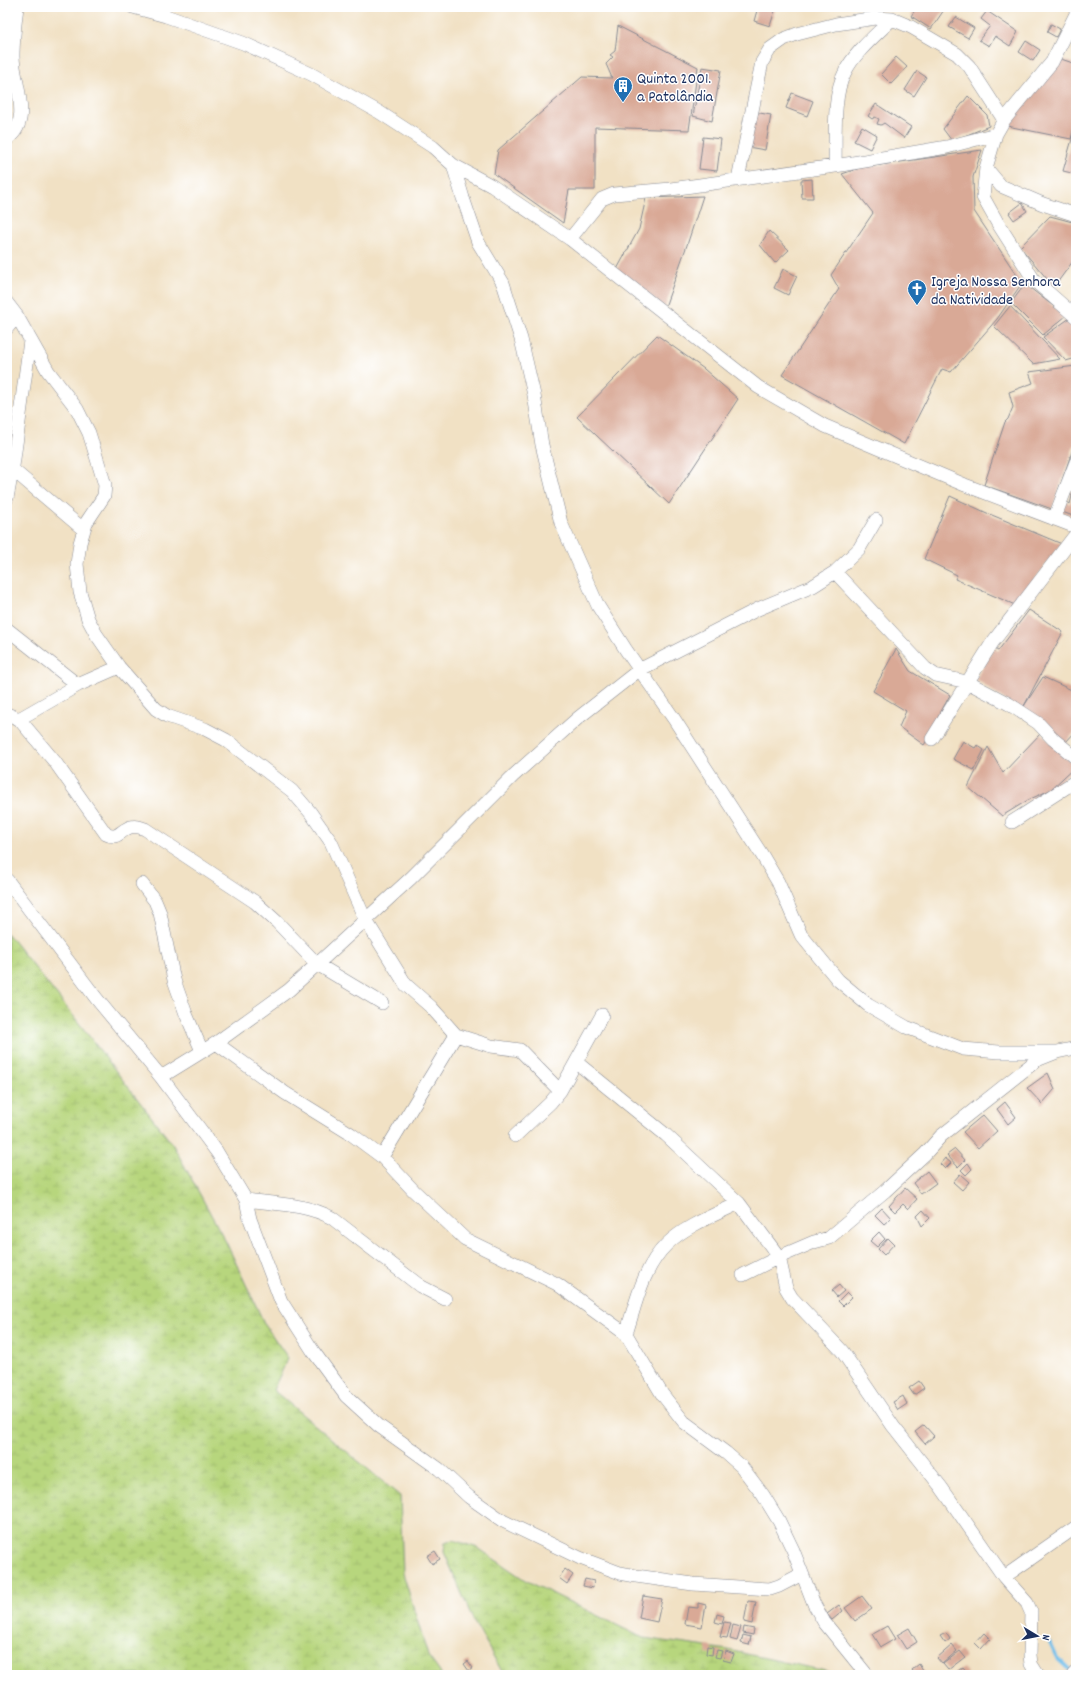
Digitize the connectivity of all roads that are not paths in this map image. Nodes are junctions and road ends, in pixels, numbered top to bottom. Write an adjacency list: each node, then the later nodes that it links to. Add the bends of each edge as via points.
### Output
1 (18, 7): 7 (street, via 13,58 22,114 19,126)
2 (133, 7): 8 (street, via 243,43 311,74 379,112 434,147)
3 (1076, 14): 5 (street, via 1052,62)
4 (892, 19): 5 (street, via 957,54 969,66); 9 (street, via 857,55 845,71 839,85); 11 (street, via 876,18 836,24 784,39 770,49 762,62)
5 (1004, 120): 6 (street)
6 (996, 134): 9 (street, via 946,147); 10 (street)
7 (7, 140)
8 (453, 165): 13 (street, via 492,186); 30 (street, via 478,242 503,283 521,340 560,523 598,606)
9 (835, 166): 11 (street)
10 (986, 168): 12 (street, via 1001,186); 16 (street, via 983,198 997,222 1034,280)
11 (738, 180): 13 (street, via 614,194 602,199)
12 (1076, 215)
13 (570, 240): 22 (street, via 758,387 825,426)
14 (7, 303): 15 (street)
15 (17, 316): 17 (street); 18 (street)
16 (1076, 316)
17 (7, 328)
18 (30, 341): 20 (street); 25 (street, via 48,371 77,409 89,433 105,485 104,496)
19 (1076, 462): 22 (street)
20 (12, 470): 21 (street); 25 (street)
21 (7, 498)
22 (1054, 519): 24 (street)
23 (876, 520): 27 (street, via 859,549)
24 (1076, 527)
25 (84, 530): 29 (street, via 77,564 80,592 96,634)
26 (1076, 534): 31 (street, via 992,644)
27 (835, 572): 30 (street, via 813,586 758,609); 31 (street, via 925,668 935,675)
28 (7, 629): 32 (street)
29 (119, 667): 32 (street); 40 (street, via 156,709 226,740 292,791 331,842)
30 (639, 670): 40 (street, via 578,718 513,776 411,878); 48 (street, via 674,719 762,855 778,882 801,935 838,980 868,1005 906,1027 963,1049)
31 (967, 682): 34 (street); 35 (street, via 1038,723)
32 (78, 685): 33 (street)
33 (13, 716): 41 (street, via 55,762 106,834 116,836 130,826 145,829 255,902)
34 (932, 739)
35 (1076, 758)
36 (1076, 781): 37 (street)
37 (1012, 822)
38 (7, 880): 50 (street, via 96,998)
39 (142, 884): 47 (street, via 155,901 160,913 174,980)
40 (365, 919): 41 (street); 44 (street, via 406,985)
41 (317, 964): 42 (street); 45 (street, via 289,990)
42 (382, 1003)
43 (602, 1014): 49 (street)
44 (456, 1035): 51 (street, via 491,1046 520,1050); 53 (street)
45 (216, 1043): 47 (street); 53 (street, via 285,1093)
46 (1076, 1048): 48 (street)
47 (202, 1051): 50 (street)
48 (1057, 1052): 56 (street, via 1037,1060 941,1136 886,1191 829,1238)
49 (576, 1062): 51 (street); 55 (street, via 666,1135)
50 (161, 1076): 54 (street, via 217,1152)
51 (560, 1091): 52 (street)
52 (515, 1136)
53 (382, 1157): 59 (street, via 465,1239 557,1284)
54 (246, 1200): 58 (street, via 306,1208 332,1218 420,1286); 61 (street, via 250,1219 281,1301 346,1396 379,1426 439,1469 469,1497 503,1521 580,1558 620,1573 636,1576 693,1584 770,1589)
55 (739, 1203): 56 (street); 59 (street, via 667,1243 644,1278)
56 (779, 1257): 57 (street); 62 (street, via 786,1288 792,1298 842,1351 893,1426)
57 (743, 1275)
58 (445, 1299)
59 (626, 1334): 61 (street, via 662,1394 684,1422 736,1462 763,1495 779,1521)
60 (1076, 1527): 62 (street)
61 (802, 1574): 64 (street, via 824,1622)
62 (1004, 1577): 65 (street, via 1028,1603 1031,1612 1031,1664)
63 (1076, 1672): 66 (street)
64 (867, 1675)
65 (1038, 1675)
66 (1073, 1675)

